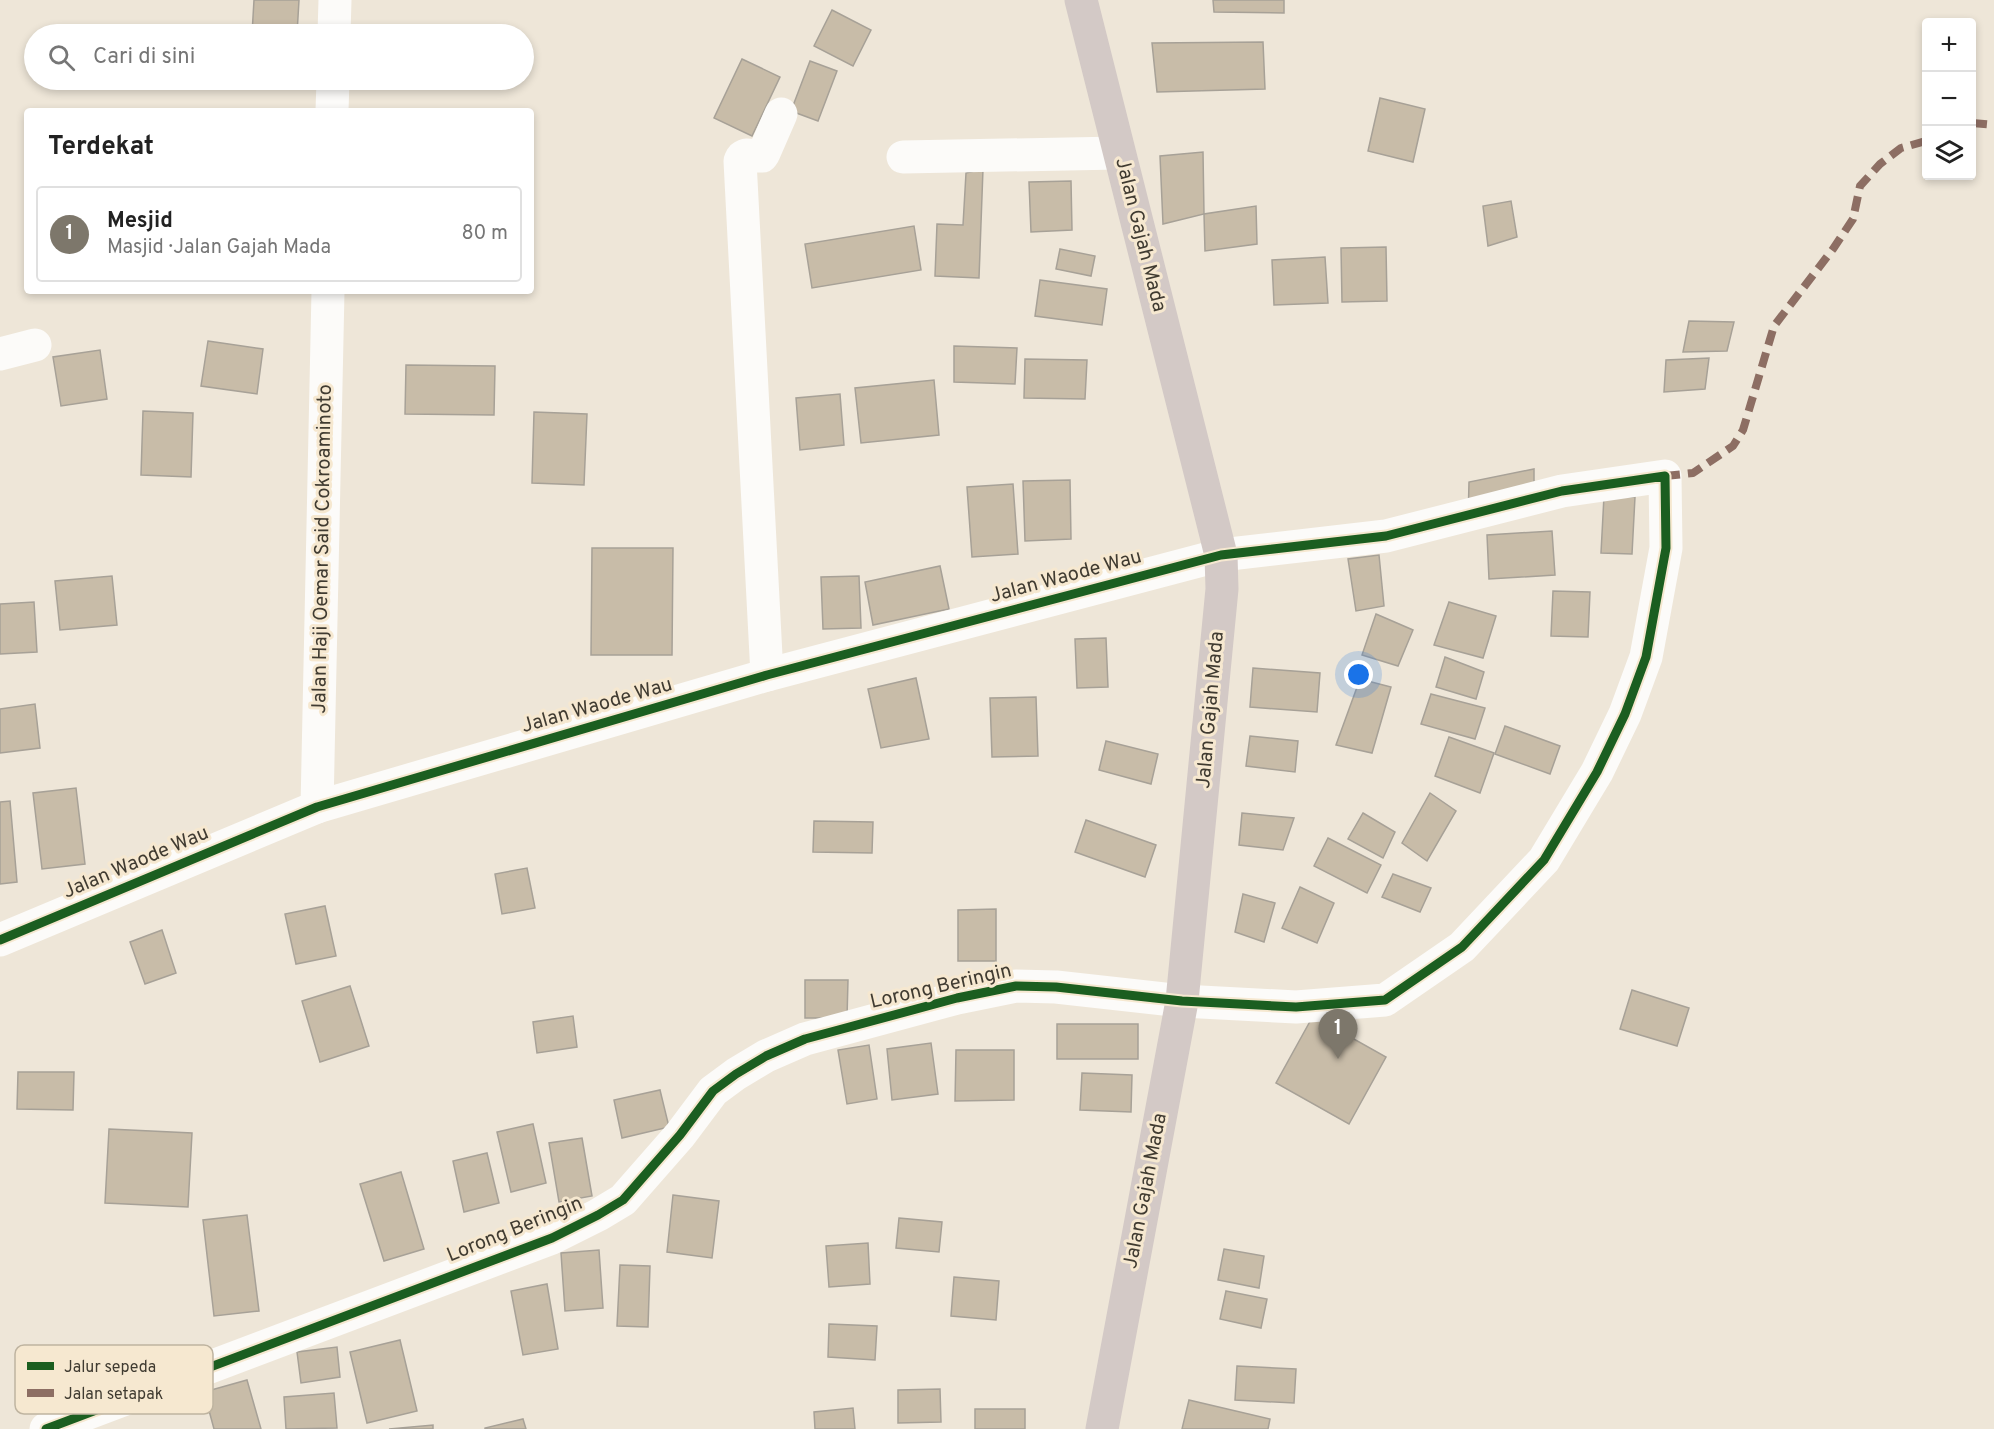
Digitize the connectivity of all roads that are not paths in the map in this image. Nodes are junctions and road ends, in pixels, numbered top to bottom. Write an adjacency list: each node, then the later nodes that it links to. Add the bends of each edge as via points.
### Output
1 (335, 0): 3 (street)
2 (1081, 0): 7 (highway, Jalan Gajah Mada)
3 (334, 24)
4 (333, 90): 5 (street)
5 (332, 108)
6 (781, 114): 13 (street, via 762,156 746,155 741,161)
7 (1119, 153): 8 (street); 12 (highway, Jalan Gajah Mada)
8 (903, 157)
9 (328, 294): 14 (street, Jalan Haji Oemar Said Cokroaminoto)
10 (35, 345): 11 (street)
11 (0, 354)
12 (1221, 555): 13 (street, Jalan Waode Wau); 16 (highway, Jalan Gajah Mada, via 1222,589); 16 (street, Jalan Waode Wau, via 1386,536 1562,491 1665,476 1666,548 1646,657 1625,714 1597,772 1544,860 1462,947 1385,1000 1296,1007)
13 (767, 675): 14 (street, Jalan Waode Wau)
14 (317, 807): 15 (street, Jalan Waode Wau)
15 (0, 940)
16 (1182, 1001): 17 (street, Lorong Beringin, via 1016,986 805,1039 766,1056 713,1091 623,1200 598,1215 552,1238); 20 (highway, Jalan Gajah Mada)
17 (213, 1366)
18 (86, 1414): 19 (street, Lorong Beringin)
19 (46, 1429)
20 (1102, 1429)

